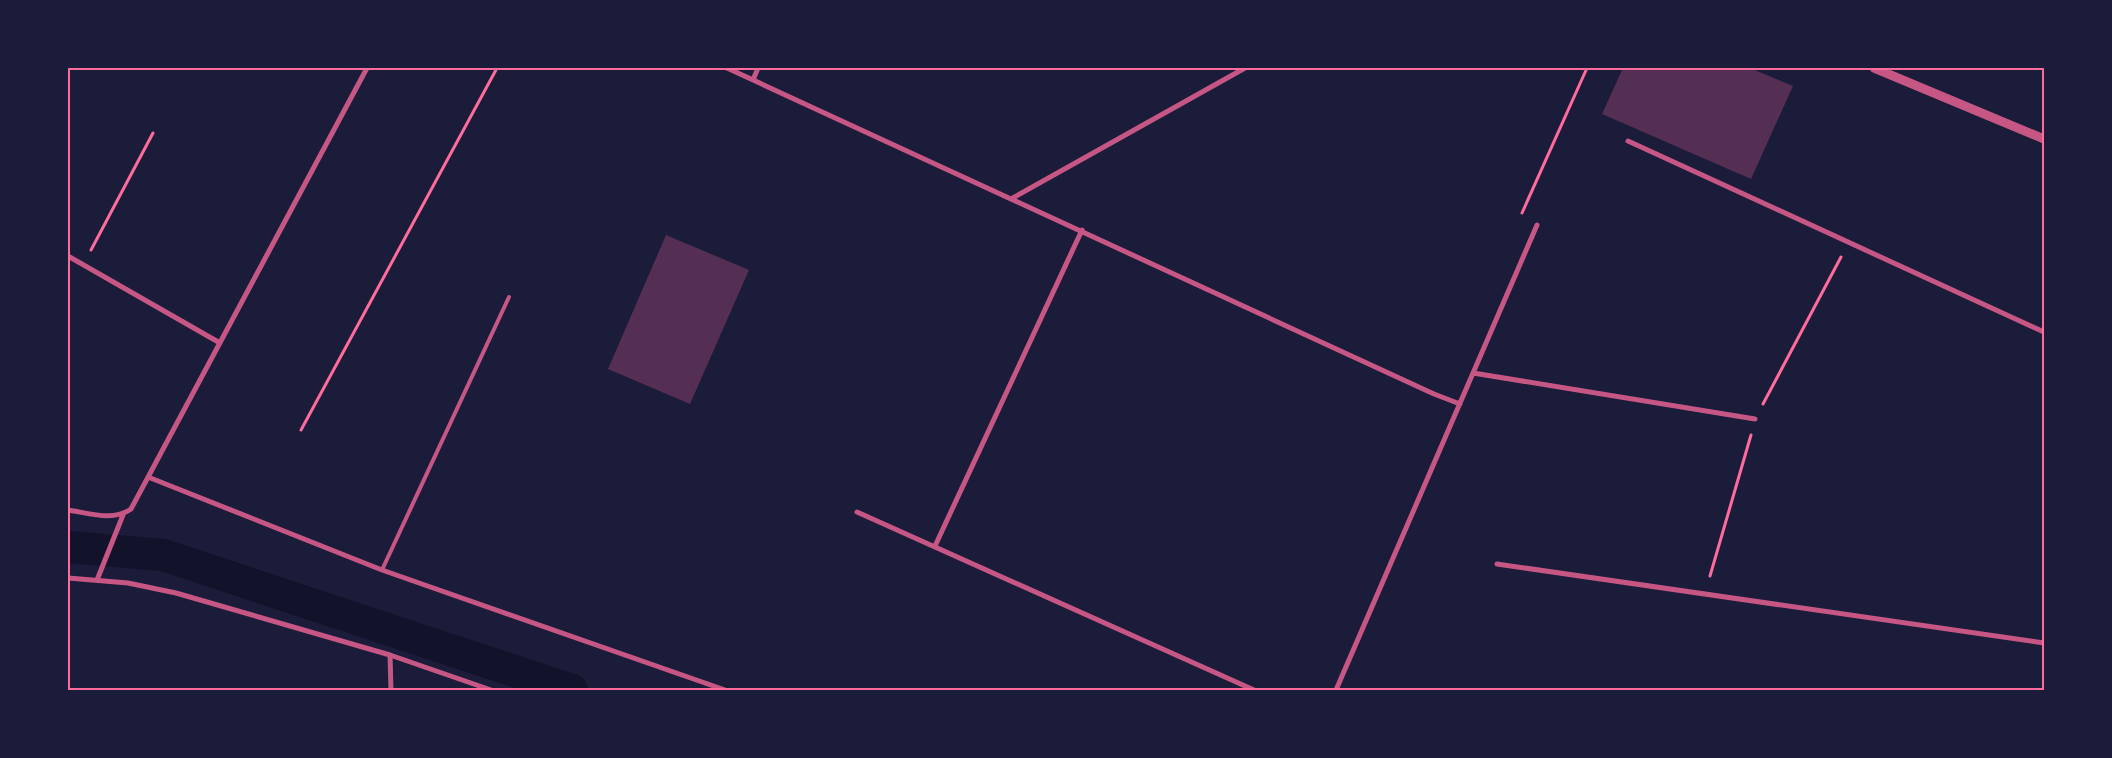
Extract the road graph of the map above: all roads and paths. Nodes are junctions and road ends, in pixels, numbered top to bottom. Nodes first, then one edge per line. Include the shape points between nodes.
1 (367, 68) edge
2 (496, 68) edge
3 (727, 68) edge
4 (758, 68) edge
5 (1245, 68) edge
6 (1587, 68) edge
7 (1874, 68) edge
8 (753, 80) junction
9 (153, 133) dead end
10 (2044, 139) edge
11 (1628, 141) dead end
12 (1011, 199) junction
13 (1538, 224) joint
14 (1082, 230) junction
15 (68, 256) edge
16 (84, 264) junction
17 (509, 297) dead end
18 (2044, 332) edge
19 (220, 343) junction
20 (1473, 372) junction
21 (1460, 404) junction
22 (1755, 419) dead end
23 (301, 430) dead end
24 (148, 477) junction
25 (68, 510) edge
26 (857, 512) dead end
27 (123, 515) junction
28 (935, 546) junction
29 (1497, 564) dead end
30 (382, 570) junction
31 (68, 578) edge
32 (97, 580) junction
33 (2044, 643) edge
34 (390, 655) junction
35 (392, 690) edge
36 (491, 690) edge
37 (725, 690) edge
38 (1254, 690) edge
39 (1336, 690) edge

1 - 19 street
2 - 23 path
3 - 8 street
4 - 8 street
5 - 12 street
6 - 13 path via 1521,216
7 - 10 street
8 - 12 street
9 - 16 path
11 - 18 street
12 - 14 street
13 - 20 street
14 - 21 street
14 - 28 street
15 - 16 street
16 - 19 street
17 - 30 lane
19 - 24 street
20 - 21 street
20 - 22 street
21 - 39 street
24 - 27 street via 131,509
24 - 30 street
25 - 27 street via 113,517
26 - 28 street
27 - 32 street
28 - 38 street
29 - 33 street
30 - 37 street
31 - 32 street
32 - 34 street via 176,593
34 - 35 street
34 - 36 street

